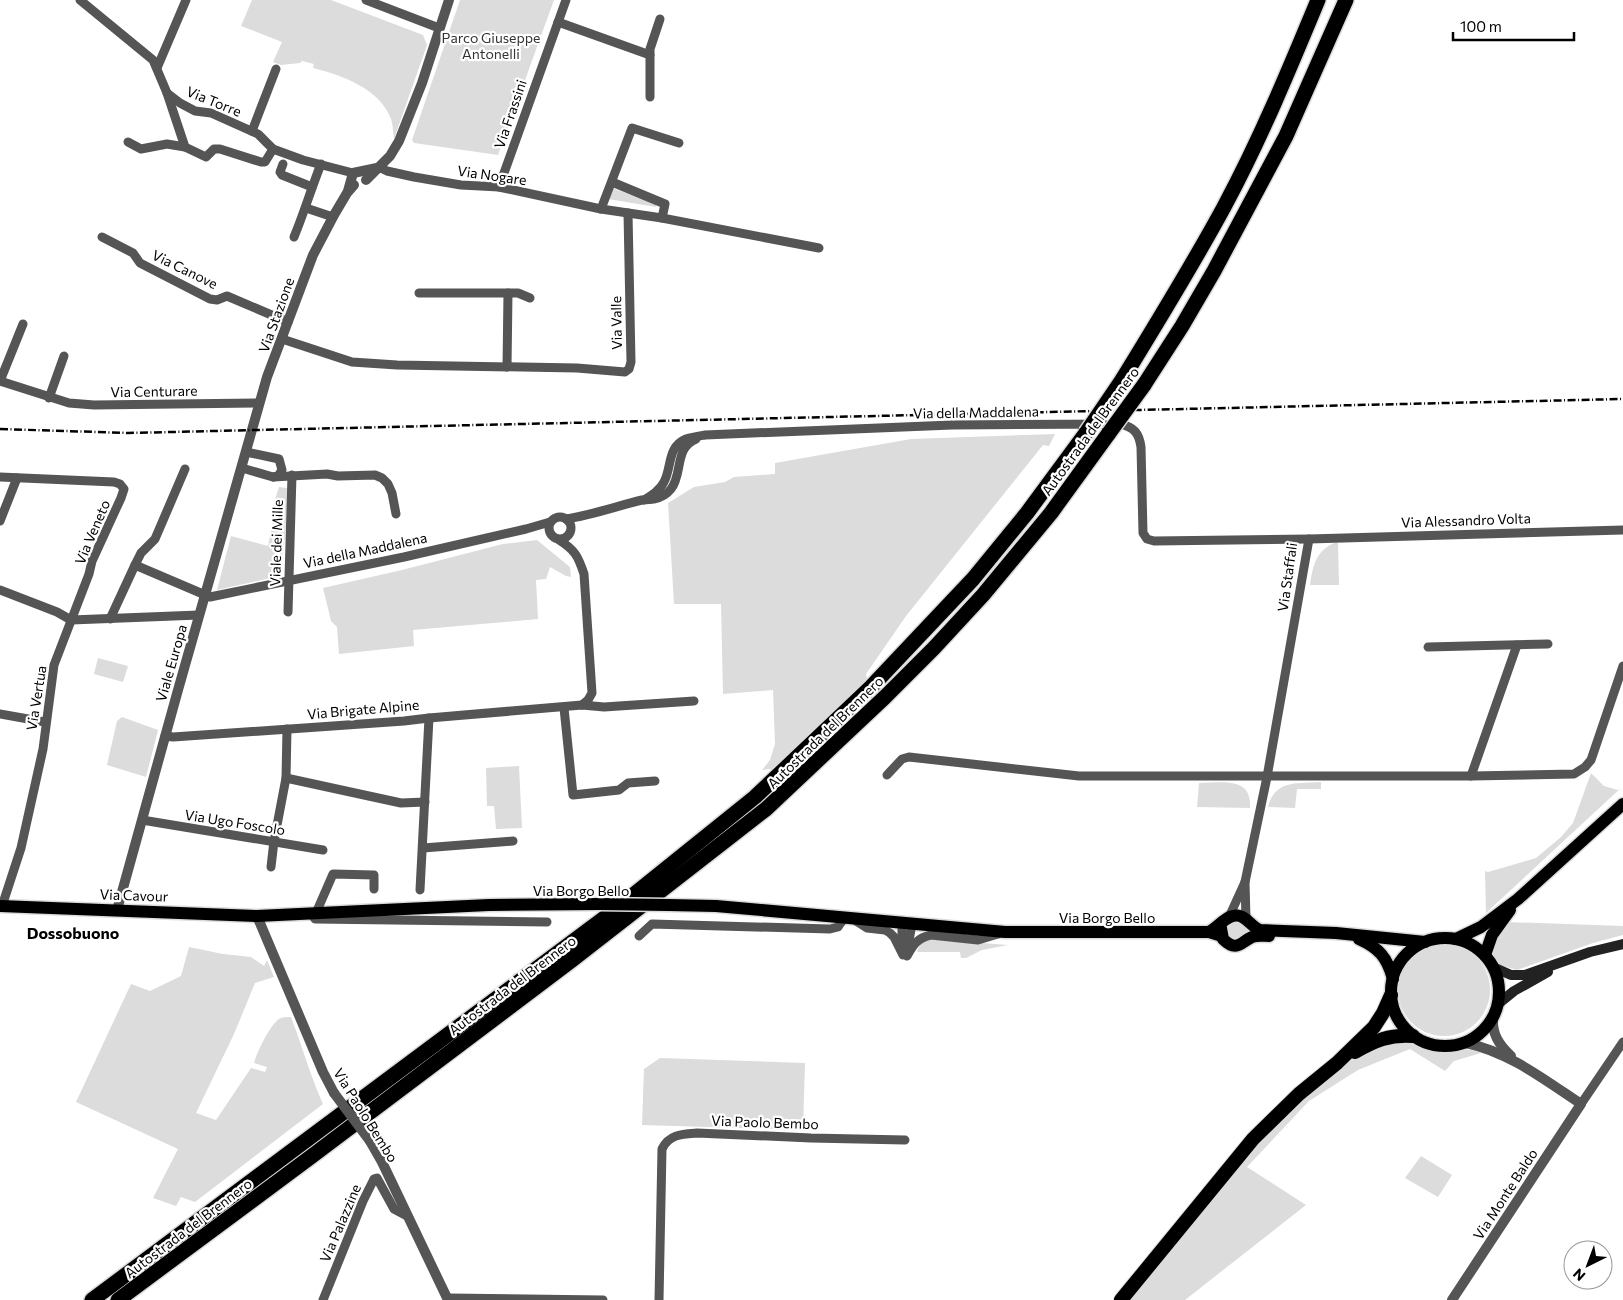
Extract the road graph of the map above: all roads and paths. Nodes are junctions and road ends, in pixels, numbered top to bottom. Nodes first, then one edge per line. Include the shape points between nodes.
1 (80, 0) edge
2 (186, 0) edge
3 (366, 0) edge
4 (449, 0) edge
5 (566, 0) edge
6 (1318, 0) edge
7 (1346, 0) edge
8 (660, 19) dead end
9 (558, 22) junction
10 (439, 28) junction
11 (650, 55) junction
12 (157, 68) junction
13 (276, 69) dead end
14 (167, 93) junction
15 (650, 97) dead end
16 (252, 131) junction
17 (128, 142) dead end
18 (679, 143) dead end
19 (185, 148) junction
20 (273, 150) junction
21 (283, 164) dead end
22 (321, 164) junction
23 (379, 167) junction
24 (355, 181) junction
25 (612, 182) junction
26 (312, 187) junction
27 (499, 188) junction
28 (306, 208) junction
29 (601, 209) junction
30 (628, 213) junction
31 (333, 217) junction
32 (662, 218) junction
33 (102, 237) dead end
34 (294, 237) dead end
35 (819, 248) dead end
36 (508, 292) junction
37 (418, 294) dead end
38 (530, 298) dead end
39 (288, 322) junction
40 (23, 324) dead end
41 (282, 339) junction
42 (64, 356) dead end
43 (507, 368) junction
44 (0, 381) edge
45 (49, 398) junction
46 (259, 403) junction
47 (254, 425) joint
48 (246, 452) junction
49 (242, 468) junction
50 (185, 469) dead end
51 (292, 475) junction
52 (0, 477) edge
53 (273, 477) junction
54 (17, 478) junction
55 (396, 514) dead end
56 (588, 515) junction
57 (566, 519) junction
58 (0, 521) edge
59 (550, 522) junction
60 (530, 528) junction
61 (1623, 530) edge
62 (570, 531) junction
63 (550, 534) junction
64 (1147, 539) joint
65 (1310, 539) junction
66 (559, 540) junction
67 (571, 547) junction
68 (136, 565) junction
69 (289, 580) junction
70 (0, 590) edge
71 (205, 594) junction
72 (288, 612) dead end
73 (199, 615) junction
74 (110, 619) junction
75 (71, 620) junction
76 (1548, 644) dead end
77 (1517, 645) junction
78 (1428, 647) dead end
79 (1623, 666) edge
80 (694, 701) dead end
81 (582, 706) junction
82 (564, 708) junction
83 (0, 714) edge
84 (429, 718) junction
85 (45, 722) junction
86 (287, 729) junction
87 (165, 736) junction
88 (887, 775) dead end
89 (1471, 776) junction
90 (1267, 777) junction
91 (286, 778) junction
92 (656, 781) dead end
93 (425, 802) junction
94 (1623, 804) edge
95 (142, 820) junction
96 (513, 841) dead end
97 (274, 842) junction
98 (423, 848) junction
99 (323, 850) dead end
100 (271, 867) dead end
101 (1245, 882) junction
102 (374, 890) dead end
103 (420, 890) dead end
104 (1518, 899) junction
105 (1, 906) edge
106 (117, 910) junction
107 (313, 913) junction
108 (262, 916) junction
109 (848, 918) junction
110 (1247, 920) junction
111 (547, 922) dead end
112 (907, 924) junction
113 (1220, 927) junction
114 (1005, 932) junction
115 (639, 936) dead end
116 (1249, 938) junction
117 (1456, 939) junction
118 (1425, 942) junction
119 (1623, 944) edge
120 (905, 955) junction
121 (1485, 955) junction
122 (1565, 962) junction
123 (1493, 967) junction
124 (1392, 979) junction
125 (1391, 995) junction
126 (1498, 1004) junction
127 (1494, 1018) junction
128 (1413, 1036) junction
129 (1623, 1042) edge
130 (1466, 1043) junction
131 (1337, 1063) junction
132 (1527, 1069) junction
133 (1581, 1104) junction
134 (905, 1140) dead end
135 (407, 1216) junction
136 (448, 1299) edge
137 (92, 1300) edge
138 (118, 1300) edge
139 (323, 1300) edge
140 (603, 1300) edge
141 (659, 1300) edge
142 (1120, 1300) edge
143 (1452, 1300) edge

1 - 12 street, Via Torre via 153,60
2 - 12 street
3 - 10 street
4 - 10 street, Via Stazione
5 - 9 street, Via Frassini
6 - 137 highway, Autostrada del Brennero, bridge via 1277,98 1224,206 1167,308 1086,433 973,579 871,687 755,797 607,916
7 - 138 highway, Autostrada del Brennero, bridge via 1286,136 1182,326 1144,385 1051,512 983,595 934,648 766,809 564,966
8 - 11 street
9 - 11 street
9 - 27 street, Via Frassini
10 - 23 street, Via Stazione via 433,53 399,141
11 - 15 street
12 - 14 street, Via Torre
13 - 16 street, Via Torre
14 - 16 street, Via Torre via 195,111 211,113
14 - 19 street, Via Torre
16 - 20 street, Via Torre
17 - 19 street via 141,149 167,144
18 - 25 street via 632,128
19 - 20 street via 206,157 220,148 261,162 265,162
20 - 22 street, Via Torre
21 - 26 street via 282,175
22 - 24 street, Via Torre
22 - 26 street
23 - 24 street, Via Stazione
23 - 27 street, Via Nogare via 414,177
24 - 31 street, Via Stazione
25 - 29 street
25 - 32 street via 665,204
26 - 28 street
27 - 29 street, Via Nogare
28 - 31 street
28 - 34 street
29 - 30 street, Via Nogare
30 - 32 street, Via Nogare
30 - 43 street, Via Valle via 631,362 628,369 622,372 595,368
31 - 39 street, Via Stazione via 313,255
32 - 35 street, Via Nogare
33 - 39 street, Via Canove via 134,253 140,263 210,300 228,296
36 - 37 street
36 - 38 street
36 - 43 street
39 - 41 street, Via Stazione
40 - 44 street, Via Centurare
41 - 43 street, Via Valle via 352,362
41 - 46 street, Via Stazione
42 - 45 street
44 - 45 street, Via Centurare
45 - 46 street, Via Centurare via 94,405
46 - 47 street, Via Stazione
47 - 48 street, Viale Europa
48 - 49 street, Viale Europa
48 - 53 street via 279,459 282,470
49 - 53 street
49 - 71 street, Viale Europa
50 - 68 street via 155,539 141,553
51 - 53 street
51 - 55 street via 375,475 388,484
51 - 69 street, Viale dei Mille
52 - 54 street, Via Veneto
54 - 58 street
54 - 75 street, Via Veneto via 114,482 124,489 92,561
56 - 57 street, Via della Maddalena
56 - 62 street, Via della Maddalena
56 - 64 street, Via della Maddalena via 664,495 677,478 685,447 705,435 952,425 1128,426 1136,431 1141,447 1143,534
57 - 59 street, Via della Maddalena via 559,516
57 - 62 street
59 - 60 street, Via della Maddalena
59 - 63 street
60 - 63 street, Via della Maddalena
60 - 69 street, Via della Maddalena
61 - 65 street, Via Alessandro Volta
62 - 66 street, Via della Maddalena via 567,537
62 - 67 street
63 - 66 street, Via della Maddalena
64 - 65 street, Via Staffali
65 - 90 street, Via Staffali
66 - 67 street
67 - 81 street via 584,574 592,684 592,693
68 - 71 street
68 - 74 street
69 - 71 street, Via della Maddalena via 210,597
69 - 72 street, Viale dei Mille
70 - 75 street
71 - 73 street, Viale Europa
73 - 74 street
73 - 87 street, Viale Europa
74 - 75 street
75 - 85 street, Via Vertua via 54,665
76 - 77 street
77 - 78 street
77 - 89 street
79 - 89 street via 1590,760 1580,771 1556,776
80 - 81 street, Via Brigate Alpine
81 - 82 street, Via Brigate Alpine
82 - 84 street, Via Brigate Alpine
82 - 92 street via 573,794 619,790 628,783
83 - 85 street
84 - 86 street, Via Brigate Alpine
84 - 93 street
85 - 105 street, Via Vertua via 21,848
86 - 87 street, Via Brigate Alpine
86 - 91 street
87 - 95 street, Viale Europa
88 - 90 street via 902,759 909,757 1079,776
89 - 90 street
90 - 101 street, Via Staffali
91 - 93 street via 401,802
91 - 97 street
93 - 98 street
94 - 104 main road
95 - 97 street, Via Ugo Foscolo
95 - 106 street, Viale Europa
96 - 98 street
97 - 99 street, Via Ugo Foscolo
97 - 100 street
98 - 103 street
101 - 110 street, Via Staffali
101 - 113 street, Via Staffali
102 - 107 street via 374,875 333,874
104 - 117 main road via 1481,927
104 - 121 main road via 1492,935
105 - 106 main road, Via Cavour
106 - 108 main road, Via Cavour
107 - 108 main road, Via Borgo Bello
107 - 109 main road, Via Borgo Bello, bridge via 599,904 716,906
107 - 111 street, Via Borgo Bello via 315,919
108 - 135 street, Via Paolo Bembo, bridge via 323,1072 334,1093 370,1141
109 - 112 main road, Via Borgo Bello
109 - 115 street via 830,929 652,924
109 - 120 street, Via Borgo Bello via 867,928 890,933
110 - 113 main road, Via Borgo Bello via 1237,915
110 - 116 main road via 1251,928
110 - 118 main road, Via Borgo Bello via 1260,930 1327,932
112 - 114 main road, Via Borgo Bello
112 - 120 street
113 - 114 main road, Via Borgo Bello
113 - 116 main road, Via Borgo Bello via 1225,942 1235,946
114 - 120 street, Via Borgo Bello via 978,940 931,935 915,943
116 - 124 main road, Via Borgo Bello via 1359,939 1374,946 1383,956 1390,967
117 - 118 main road, Via Borgo Bello via 1440,938
117 - 121 main road, Via Borgo Bello
118 - 124 main road, Via Borgo Bello via 1404,956
119 - 122 main road
121 - 123 main road, Via Borgo Bello
122 - 123 main road via 1525,975 1511,975
122 - 126 main road via 1514,991
123 - 126 main road, Via Borgo Bello via 1500,991
124 - 125 main road, Via Borgo Bello
125 - 128 main road, Via Borgo Bello via 1397,1018
125 - 131 highway via 1374,1027
126 - 127 main road, Via Borgo Bello
127 - 130 main road, Via Borgo Bello
127 - 132 street via 1492,1026 1502,1047
128 - 130 main road, Via Borgo Bello via 1438,1046
128 - 131 highway via 1382,1038
129 - 133 street, Via Monte Baldo
130 - 132 street via 1497,1052
131 - 142 highway via 1299,1094 1253,1139
132 - 133 street
133 - 143 street, Via Monte Baldo
134 - 141 street, Via Paolo Bembo via 697,1133 673,1136 662,1149
135 - 136 street, Via Paolo Bembo
135 - 139 street, Via Palazzine via 394,1209 377,1178 374,1179
136 - 140 street, Via Paolo Bembo

